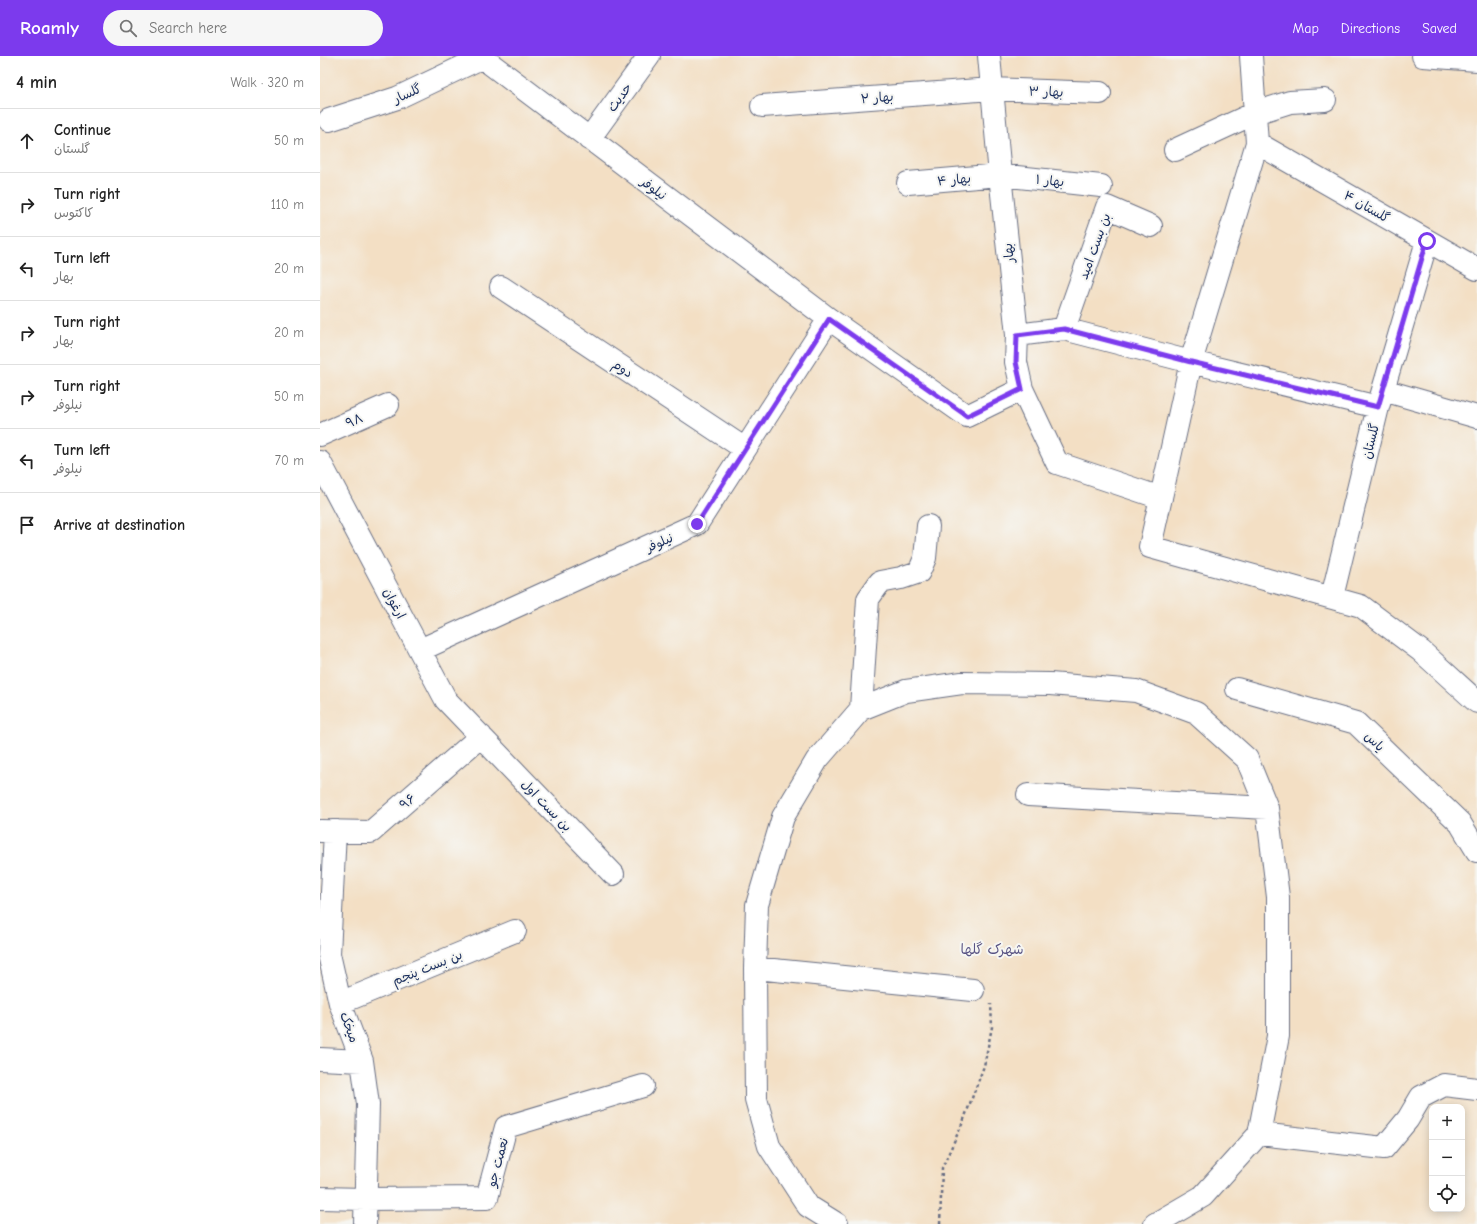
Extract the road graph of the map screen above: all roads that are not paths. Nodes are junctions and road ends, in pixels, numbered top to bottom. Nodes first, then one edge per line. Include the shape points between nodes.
1 (649, 56) edge
2 (989, 56) edge
3 (1251, 56) edge
4 (1423, 56) edge
5 (481, 57) edge
6 (1477, 60) edge
7 (992, 89) junction
8 (1100, 93) dead end
9 (1324, 100) dead end
10 (762, 106) dead end
11 (1255, 113) junction
12 (329, 120) dead end
13 (589, 139) junction
14 (1257, 143) junction
15 (1175, 150) dead end
16 (1000, 175) junction
17 (908, 183) dead end
18 (1101, 186) dead end
19 (1151, 226) dead end
20 (1427, 241) junction
21 (1477, 269) edge
22 (501, 287) dead end
23 (829, 319) junction
24 (1064, 329) junction
25 (1017, 335) junction
26 (1191, 362) junction
27 (1022, 389) junction
28 (1380, 398) junction
29 (388, 405) dead end
30 (1477, 417) edge
31 (320, 434) edge
32 (745, 449) junction
33 (320, 462) edge
34 (1161, 498) junction
35 (928, 526) dead end
36 (1332, 597) junction
37 (420, 650) junction
38 (1237, 689) dead end
39 (1477, 702) edge
40 (861, 709) junction
41 (481, 736) junction
42 (1028, 795) dead end
43 (1267, 808) junction
44 (327, 831) edge
45 (1477, 851) edge
46 (613, 874) dead end
47 (515, 932) dead end
48 (755, 968) junction
49 (973, 990) road end
50 (340, 1003) junction
51 (320, 1059) edge
52 (362, 1061) junction
53 (643, 1086) dead end
54 (1477, 1089) edge
55 (1259, 1134) junction
56 (320, 1198) edge
57 (366, 1199) junction
58 (806, 1215) edge
59 (365, 1224) edge
60 (837, 1224) edge
61 (1156, 1224) edge

1 - 13 street, حدیث
2 - 7 street, بهار
3 - 11 street
4 - 6 street
5 - 12 street, گلسار via 397,98
5 - 13 street, نیلوفر
7 - 8 street, بهار ۳
7 - 10 street, بهار ۲
7 - 16 street, بهار
9 - 11 street via 1290,102
11 - 14 street
11 - 15 street
13 - 23 street, نیلوفر
14 - 20 street, گلستان ۴
14 - 26 street
16 - 17 street, بهار ۴
16 - 18 street, بهار ۱
16 - 25 street, بهار
19 - 24 street, بن بست امید via 1107,207
20 - 21 street, گلستان ۴
20 - 28 street, گلستان
22 - 32 street, دوم
23 - 27 street, نیلوفر via 967,416
23 - 32 street, نیلوفر
24 - 25 street
24 - 26 street
25 - 27 street, بهار via 1016,362
26 - 28 street
26 - 34 street
27 - 34 street, بهار via 1057,463
28 - 30 street
28 - 36 street, گلستان
29 - 31 street, ۹۸
32 - 37 street, نیلوفر via 697,524
33 - 37 street, ارغوان
34 - 36 street via 1150,547
35 - 40 street via 925,558 919,572 880,582 868,599
36 - 39 street via 1361,606 1421,651
37 - 41 street, ارغوان via 446,700
38 - 45 street, یاس via 1356,723 1460,823
40 - 43 street via 906,691 962,683 1050,684 1136,691 1196,712 1247,759
40 - 48 street via 817,760 783,817 757,905
41 - 44 street, ۹۶ via 371,832
41 - 46 street, بن بست اول
42 - 43 street
43 - 55 street via 1278,897 1278,1036
44 - 50 street, میخک via 330,954
47 - 50 street, بن بست پنجم
48 - 49 street
48 - 58 street via 756,1099 769,1146
50 - 52 street, میخک
51 - 52 street
52 - 57 street, میخک via 368,1104
53 - 57 street, نعمت جو via 506,1127 487,1198
54 - 55 street via 1444,1085 1421,1097 1408,1119 1384,1148
55 - 61 street via 1203,1196
56 - 57 street, نعمت جو
57 - 59 street, میخک
58 - 60 street

